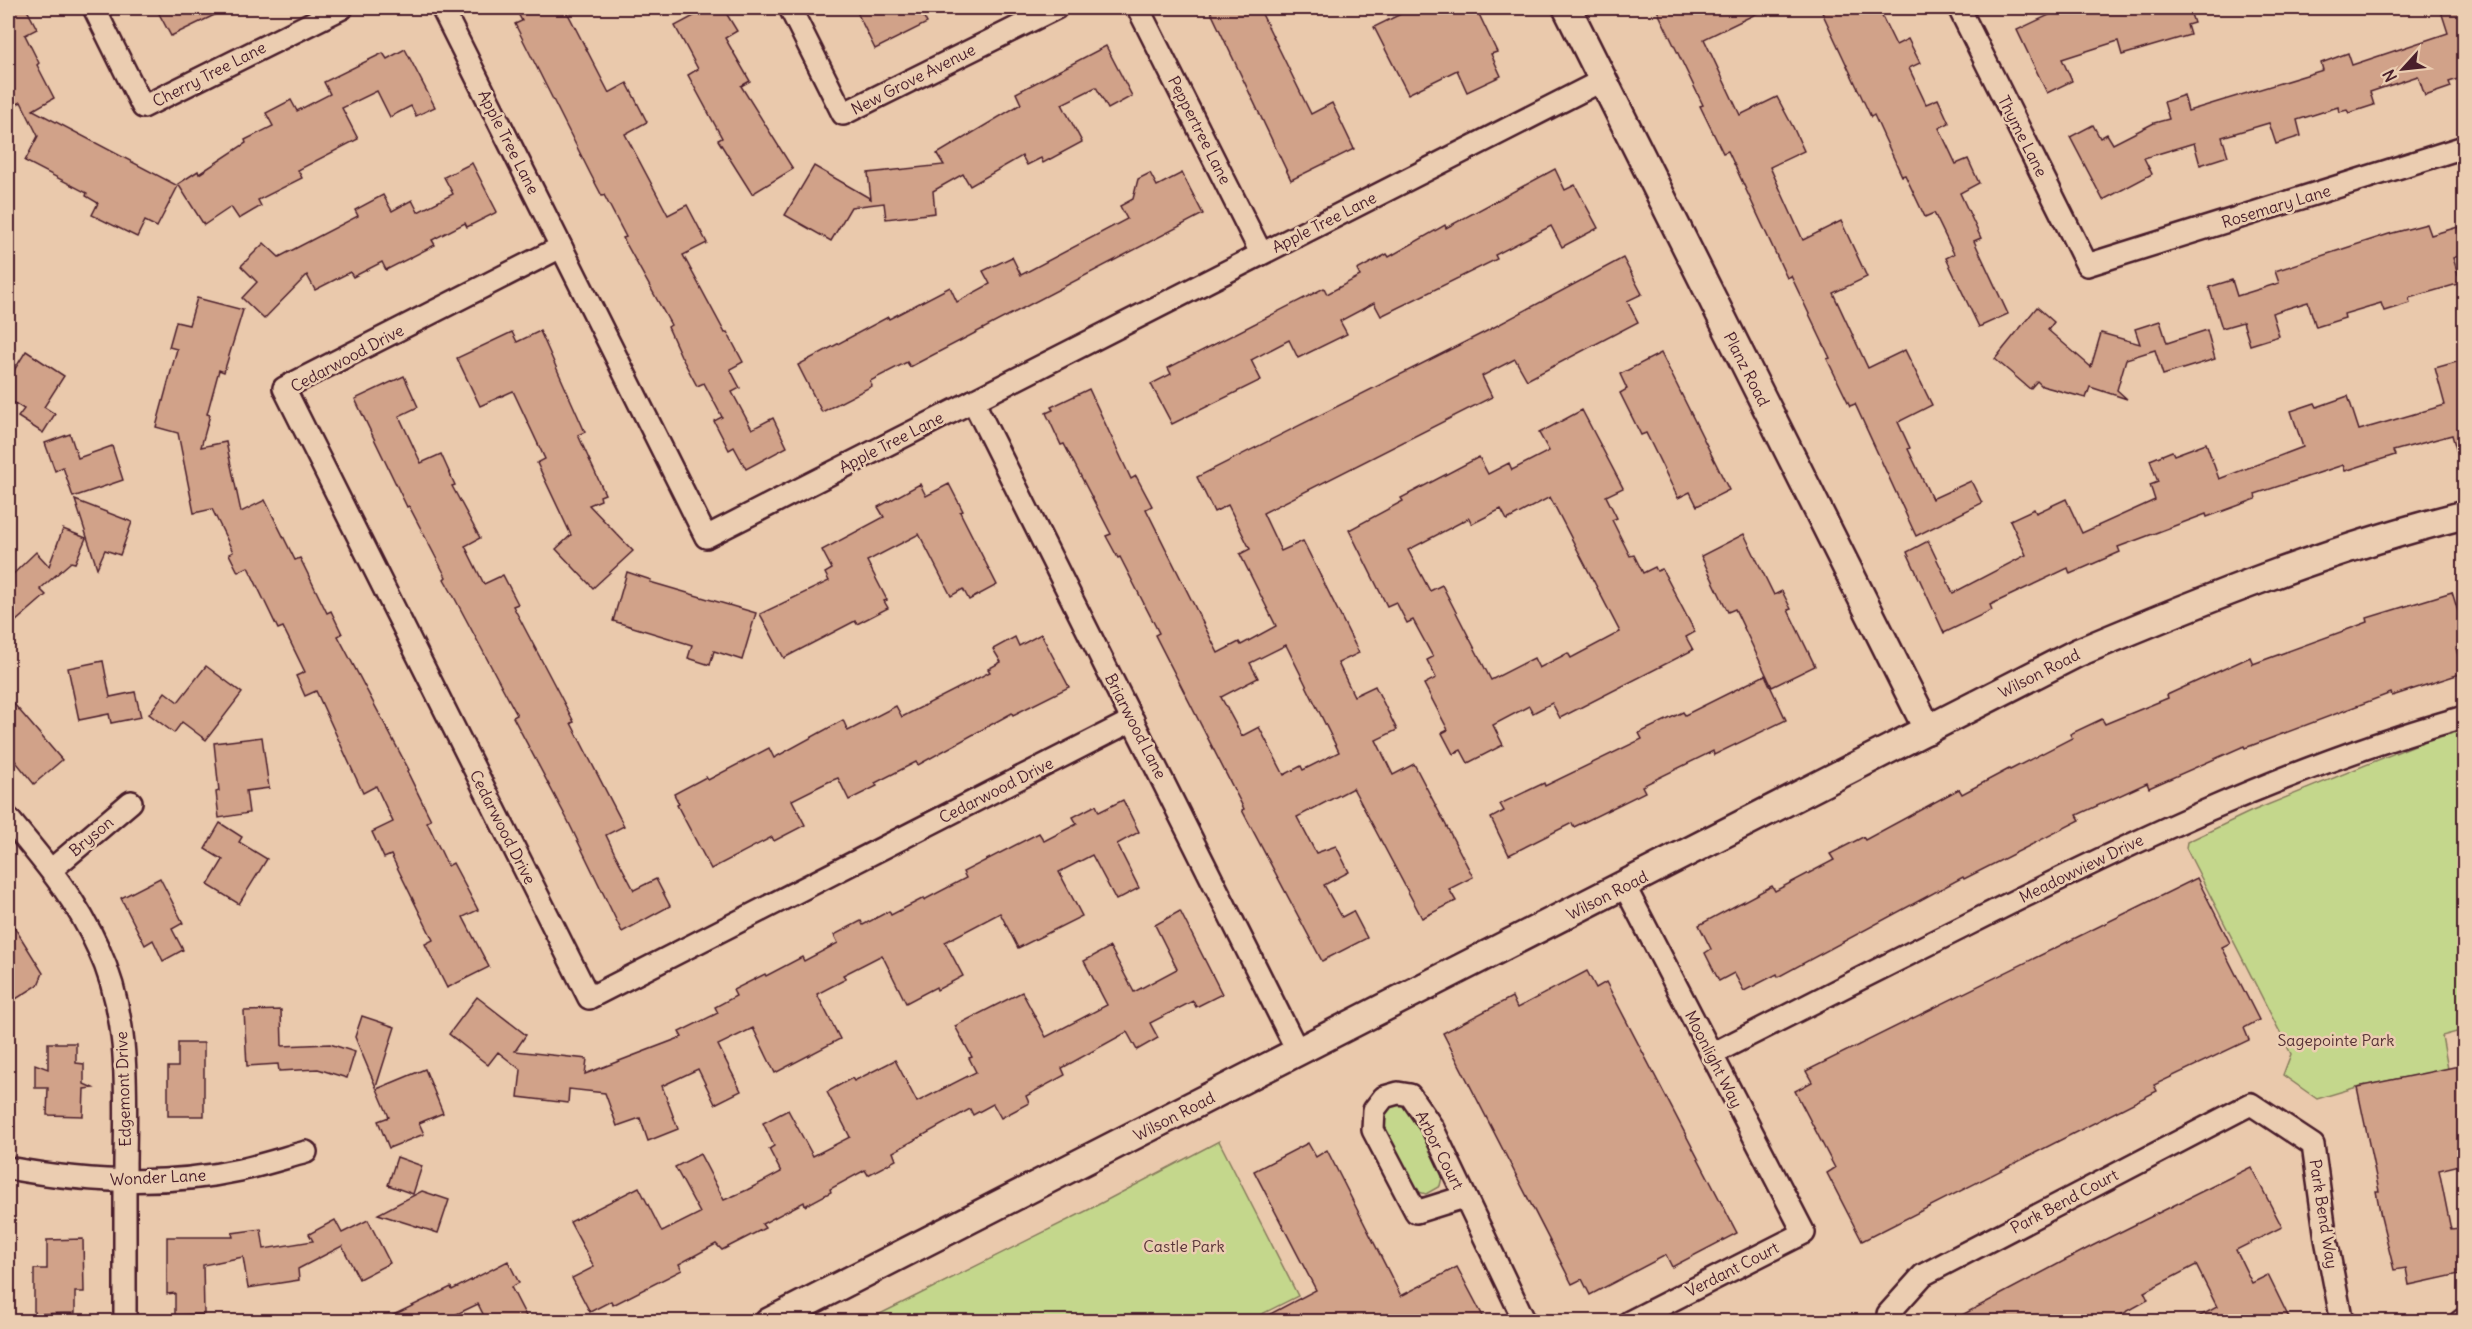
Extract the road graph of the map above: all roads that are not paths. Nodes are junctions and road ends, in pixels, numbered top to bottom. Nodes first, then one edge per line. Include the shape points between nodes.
1 (94, 8) edge
2 (342, 8) edge
3 (442, 8) edge
4 (790, 8) edge
5 (1056, 8) edge
6 (1138, 8) edge
7 (1567, 8) edge
8 (1959, 8) edge
9 (1603, 80) junction
10 (2464, 147) edge
11 (561, 246) junction
12 (1261, 254) junction
13 (2087, 265) joint
14 (973, 401) junction
15 (2464, 515) edge
16 (2464, 717) edge
17 (1133, 720) junction
18 (1928, 730) junction
19 (131, 802) dead end
20 (8, 818) edge
21 (51, 870) junction
22 (1624, 885) junction
23 (1298, 1052) junction
24 (1712, 1054) junction
25 (2251, 1104) joint
26 (306, 1152) dead end
27 (8, 1168) edge
28 (125, 1181) junction
29 (1464, 1197) junction
30 (1804, 1233) joint
31 (1888, 1314) dead end
32 (2464, 1319) edge
33 (125, 1322) edge
34 (769, 1322) edge
35 (1525, 1322) edge
36 (1629, 1322) edge
37 (2342, 1322) edge
38 (2460, 1322) edge

1 - 2 street, Cherry Tree Lane via 143,107
3 - 11 street, Apple Tree Lane
4 - 5 street, New Grove Avenue via 843,114
6 - 12 street, Peppertree Lane
7 - 9 street, Planz Road
8 - 13 street, Thyme Lane
9 - 12 street, Apple Tree Lane
9 - 18 street, Planz Road
10 - 13 street, Rosemary Lane
11 - 14 street, Apple Tree Lane via 706,537
11 - 17 street, Cedarwood Drive via 284,388 589,998
12 - 14 street, Apple Tree Lane
14 - 17 street, Briarwood Lane
15 - 18 street, Wilson Road via 2322,557 2198,602 2077,653
16 - 24 street, Meadowview Drive via 2216,804 2106,854
17 - 23 street, Briarwood Lane
18 - 22 street, Wilson Road
19 - 21 street, Bryson
20 - 21 street, Edgemont Drive
21 - 28 street, Edgemont Drive via 89,929 115,993 126,1080
22 - 23 street, Wilson Road
22 - 24 street, Moonlight Way
23 - 34 street, Wilson Road
24 - 30 street, Moonlight Way
25 - 31 street, Park Bend Court via 1923,1275
25 - 37 street, Park Bend Way via 2313,1145
26 - 28 street, Wonder Lane via 239,1170 180,1179
27 - 28 street, Wonder Lane via 56,1177
28 - 33 street, Edgemont Drive
29 - 29 street, Arbor Court via 1416,1212 1372,1130 1374,1110 1384,1097 1410,1095 1432,1127
29 - 35 street, Arbor Court
30 - 36 street, Verdant Court
32 - 38 street

